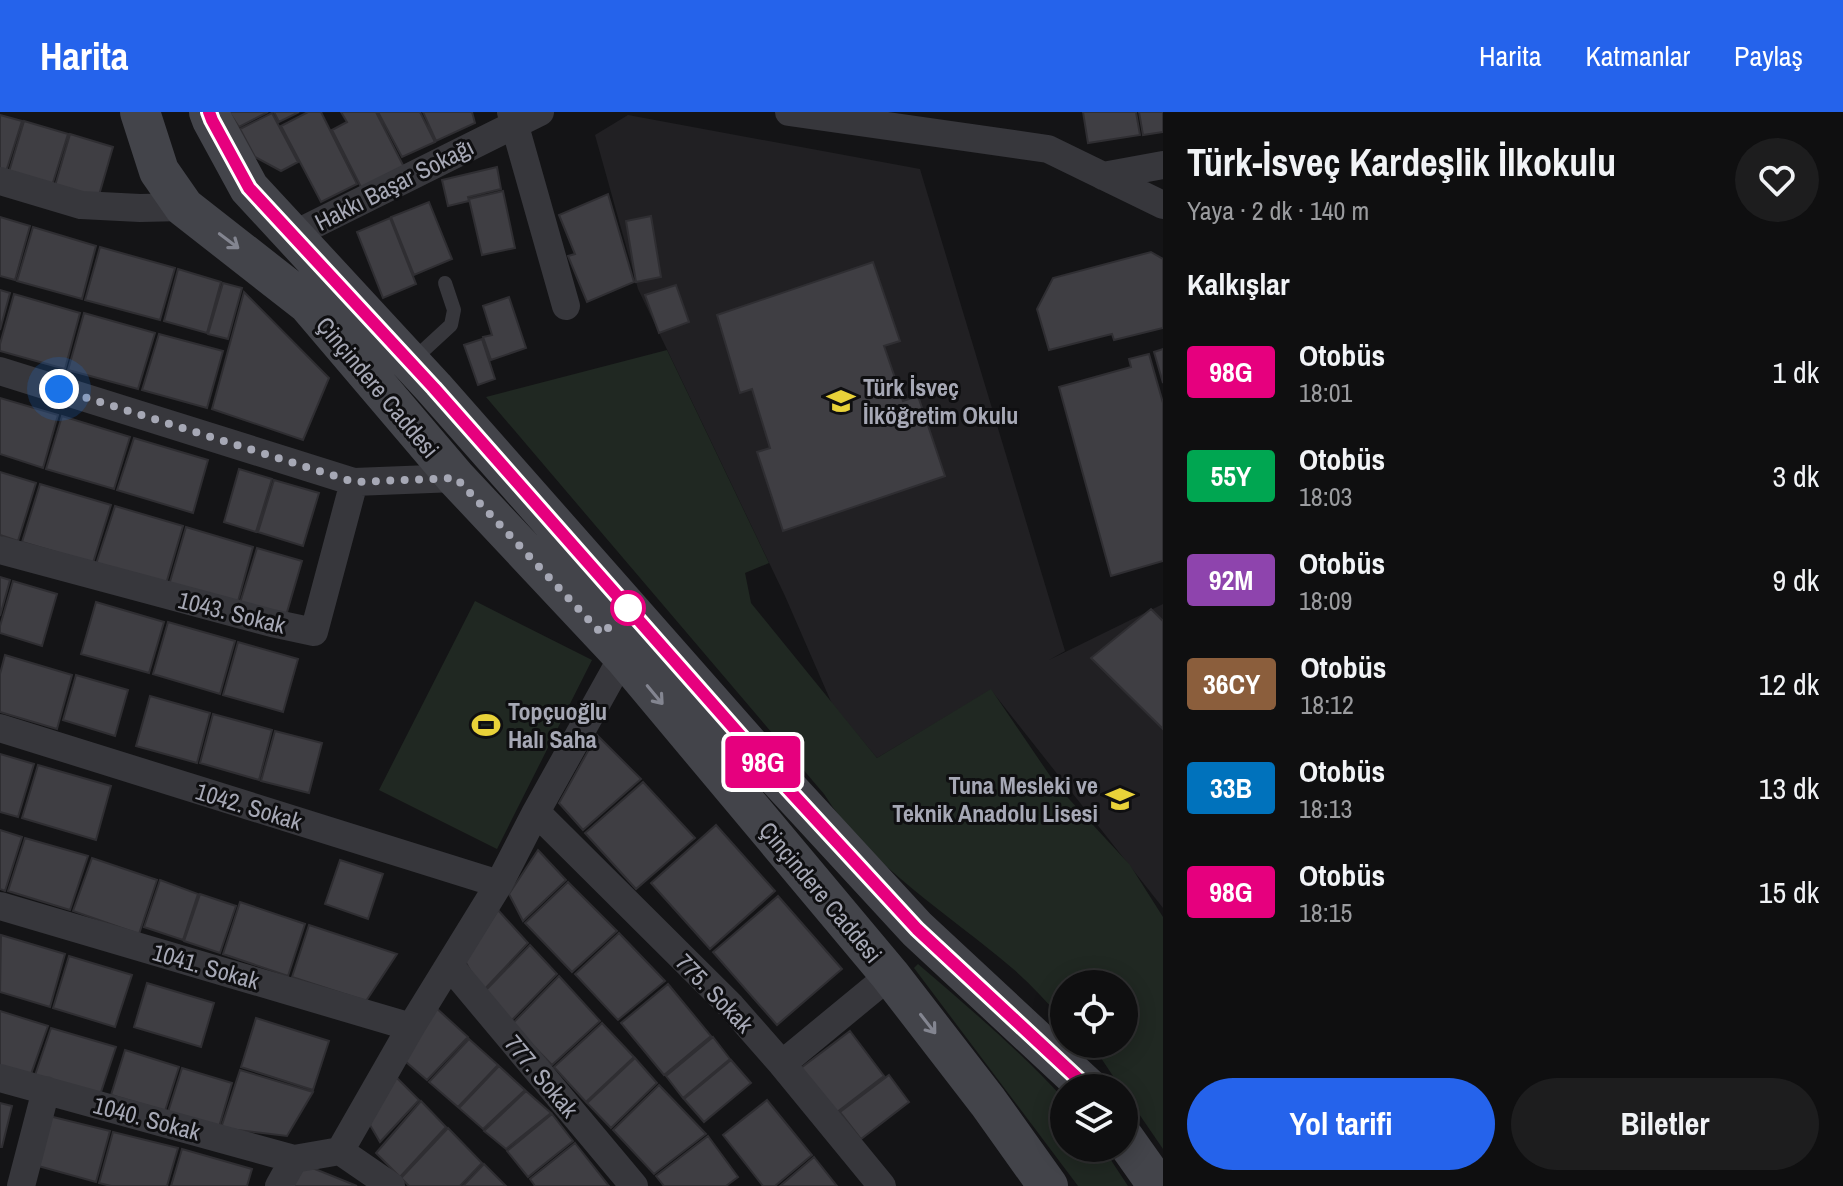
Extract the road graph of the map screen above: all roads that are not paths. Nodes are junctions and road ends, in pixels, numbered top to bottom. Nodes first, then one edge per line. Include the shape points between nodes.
1 (140, 112) edge
2 (209, 112) edge
3 (540, 112) edge
4 (789, 112) edge
5 (512, 118) edge
6 (954, 124) edge
7 (1163, 165) edge
8 (1103, 176) junction
9 (0, 181) edge
10 (1163, 205) edge
11 (184, 207) junction
12 (291, 236) junction
13 (445, 283) dead end
14 (566, 306) dead end
15 (410, 362) junction
16 (0, 371) edge
17 (456, 478) junction
18 (354, 482) junction
19 (0, 550) edge
20 (623, 656) junction
21 (0, 728) edge
22 (536, 812) junction
23 (499, 884) junction
24 (0, 906) edge
25 (450, 966) junction
26 (890, 975) junction
27 (411, 1027) junction
28 (782, 1064) junction
29 (1073, 1074) edge
30 (0, 1078) edge
31 (46, 1090) junction
32 (340, 1151) junction
33 (1138, 1158) edge
34 (294, 1159) junction
35 (21, 1186) edge
36 (279, 1186) edge
37 (391, 1186) edge
38 (634, 1186) edge
39 (882, 1186) edge
40 (1048, 1186) edge
41 (1158, 1186) edge

1 - 11 main road, Çinçindere Caddesi via 159,171
2 - 12 main road, Çinçindere Caddesi via 249,188
3 - 5 street, Hakkı Başar Sokağı
4 - 6 street
5 - 12 street, Hakkı Başar Sokağı
5 - 14 street
6 - 8 street via 1048,149
7 - 8 street
8 - 10 street
9 - 11 street via 81,205
11 -> 17 main road, Çinçindere Caddesi via 308,304
12 - 15 main road, Çinçindere Caddesi
13 - 15 lane via 454,310 451,325
15 - 29 main road, Çinçindere Caddesi via 917,929
16 - 18 street
17 - 18 street
17 - 20 main road, Çinçindere Caddesi
18 - 19 street, 1043. Sokak via 314,632
20 - 22 street
20 -> 26 main road, Çinçindere Caddesi
21 - 23 street, 1042. Sokak
22 - 23 street
22 - 28 street, 775. Sokak via 731,1006
23 - 25 street
24 - 27 street, 1041. Sokak
25 - 27 street
25 - 38 street, 777. Sokak
26 - 28 street
26 -> 40 main road, Çinçindere Caddesi
27 - 32 street
28 - 39 street, 775. Sokak
30 - 31 street, 1040. Sokak
31 - 34 street, 1040. Sokak
31 - 35 street
32 - 34 street
32 - 37 street
33 - 41 main road
34 - 36 street

